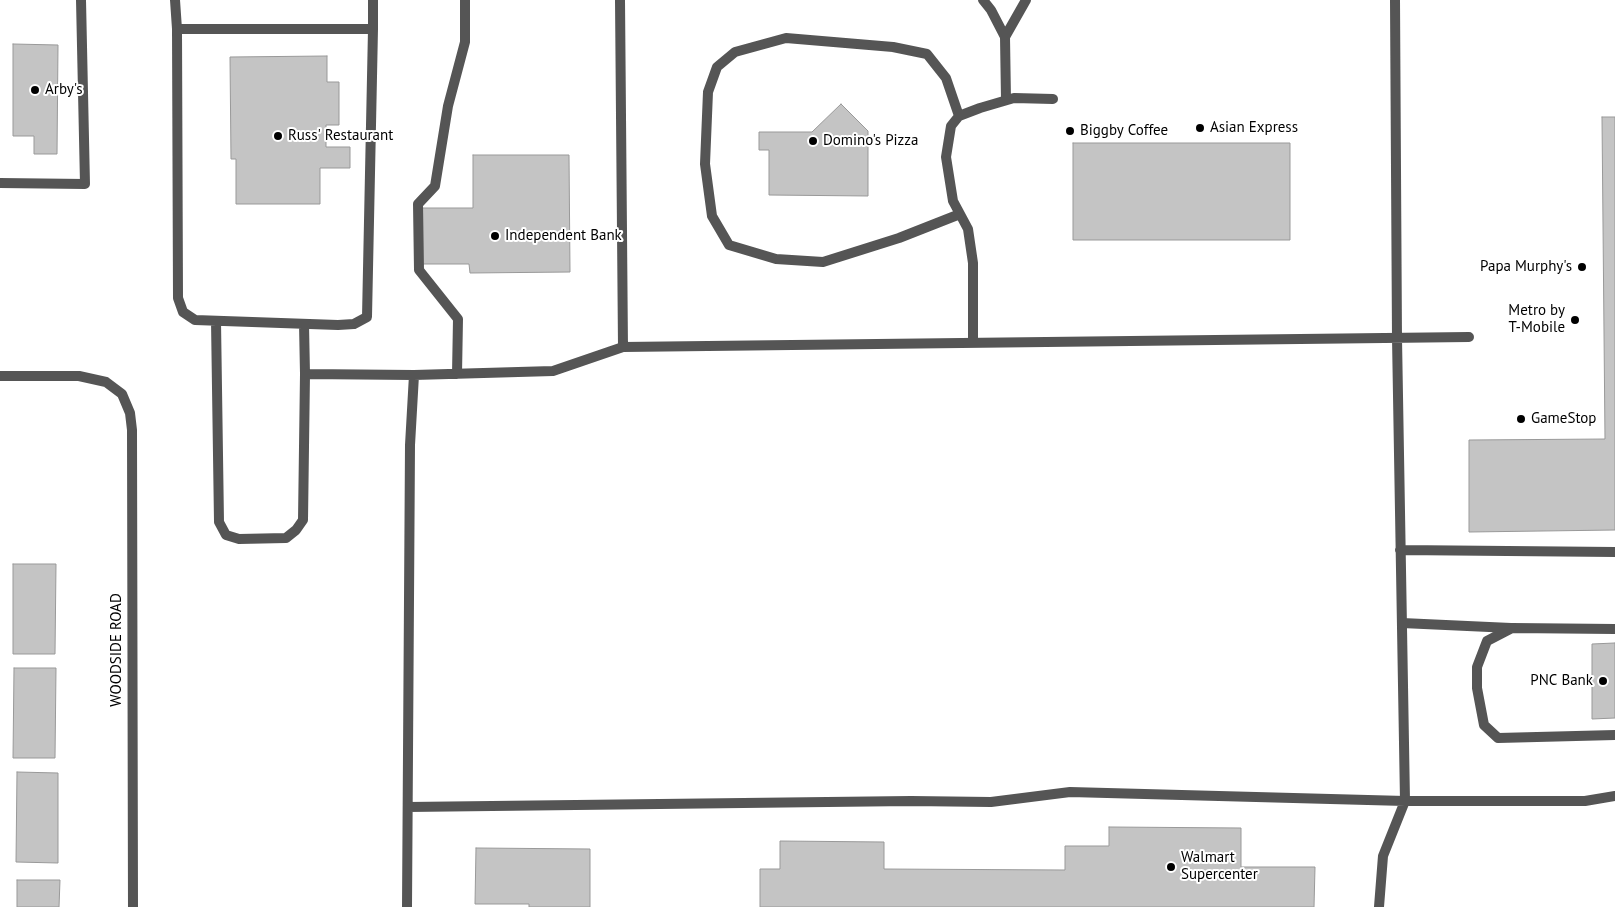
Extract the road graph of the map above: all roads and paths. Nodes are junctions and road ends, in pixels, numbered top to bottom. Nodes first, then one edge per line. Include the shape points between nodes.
1 (81, 0) edge
2 (175, 0) edge
3 (373, 0) edge
4 (465, 0) edge
5 (620, 0) edge
6 (983, 0) edge
7 (1026, 0) edge
8 (1396, 0) edge
9 (176, 29) junction
10 (373, 29) junction
11 (1005, 36) junction
12 (1053, 99) dead end
13 (1006, 100) junction
14 (959, 116) junction
15 (0, 183) edge
16 (960, 214) junction
17 (216, 321) junction
18 (304, 324) junction
19 (1469, 337) dead end
20 (1397, 338) junction
21 (973, 343) junction
22 (623, 347) junction
23 (305, 374) junction
24 (457, 374) junction
25 (414, 375) junction
26 (0, 376) edge
27 (1400, 550) junction
28 (1615, 552) edge
29 (1402, 623) junction
30 (1512, 628) junction
31 (1615, 629) edge
32 (1615, 735) edge
33 (1615, 796) edge
34 (1405, 801) junction
35 (408, 807) junction
36 (133, 907) edge
37 (407, 907) edge
38 (1380, 907) edge

1 - 15 street via 85,184
2 - 9 street
3 - 10 street
4 - 24 street via 465,42 448,106 435,186 418,204 419,270 458,319
5 - 22 street
6 - 11 street
7 - 11 street
8 - 20 street
9 - 10 street
9 - 17 street via 178,298 183,312 195,320
10 - 18 street via 367,317 354,324
11 - 13 street
12 - 13 street
13 - 14 street
14 - 16 street via 951,126 946,157 953,201
14 - 16 street via 946,78 927,54 893,47 786,38 735,52 717,67 708,92 705,164 712,216 729,245 776,259 823,262
16 - 21 street via 968,229 974,264
17 - 18 street
17 - 23 street via 219,522 226,535 239,539 286,538 303,520
18 - 23 street
19 - 20 street
20 - 21 street
20 - 27 street
21 - 22 street
22 - 24 street via 553,371
23 - 25 street
24 - 25 street
25 - 35 street via 410,445
26 - 36 street, WOODSIDE ROAD via 79,376 106,382 122,394 130,413
27 - 28 street
27 - 29 street
29 - 30 street
29 - 34 street
30 - 31 street
30 - 32 street via 1488,641 1477,667 1477,688 1484,725 1498,738
33 - 34 street via 1585,800
34 - 35 street via 1070,792 991,802
34 - 38 street via 1383,856
35 - 37 street

